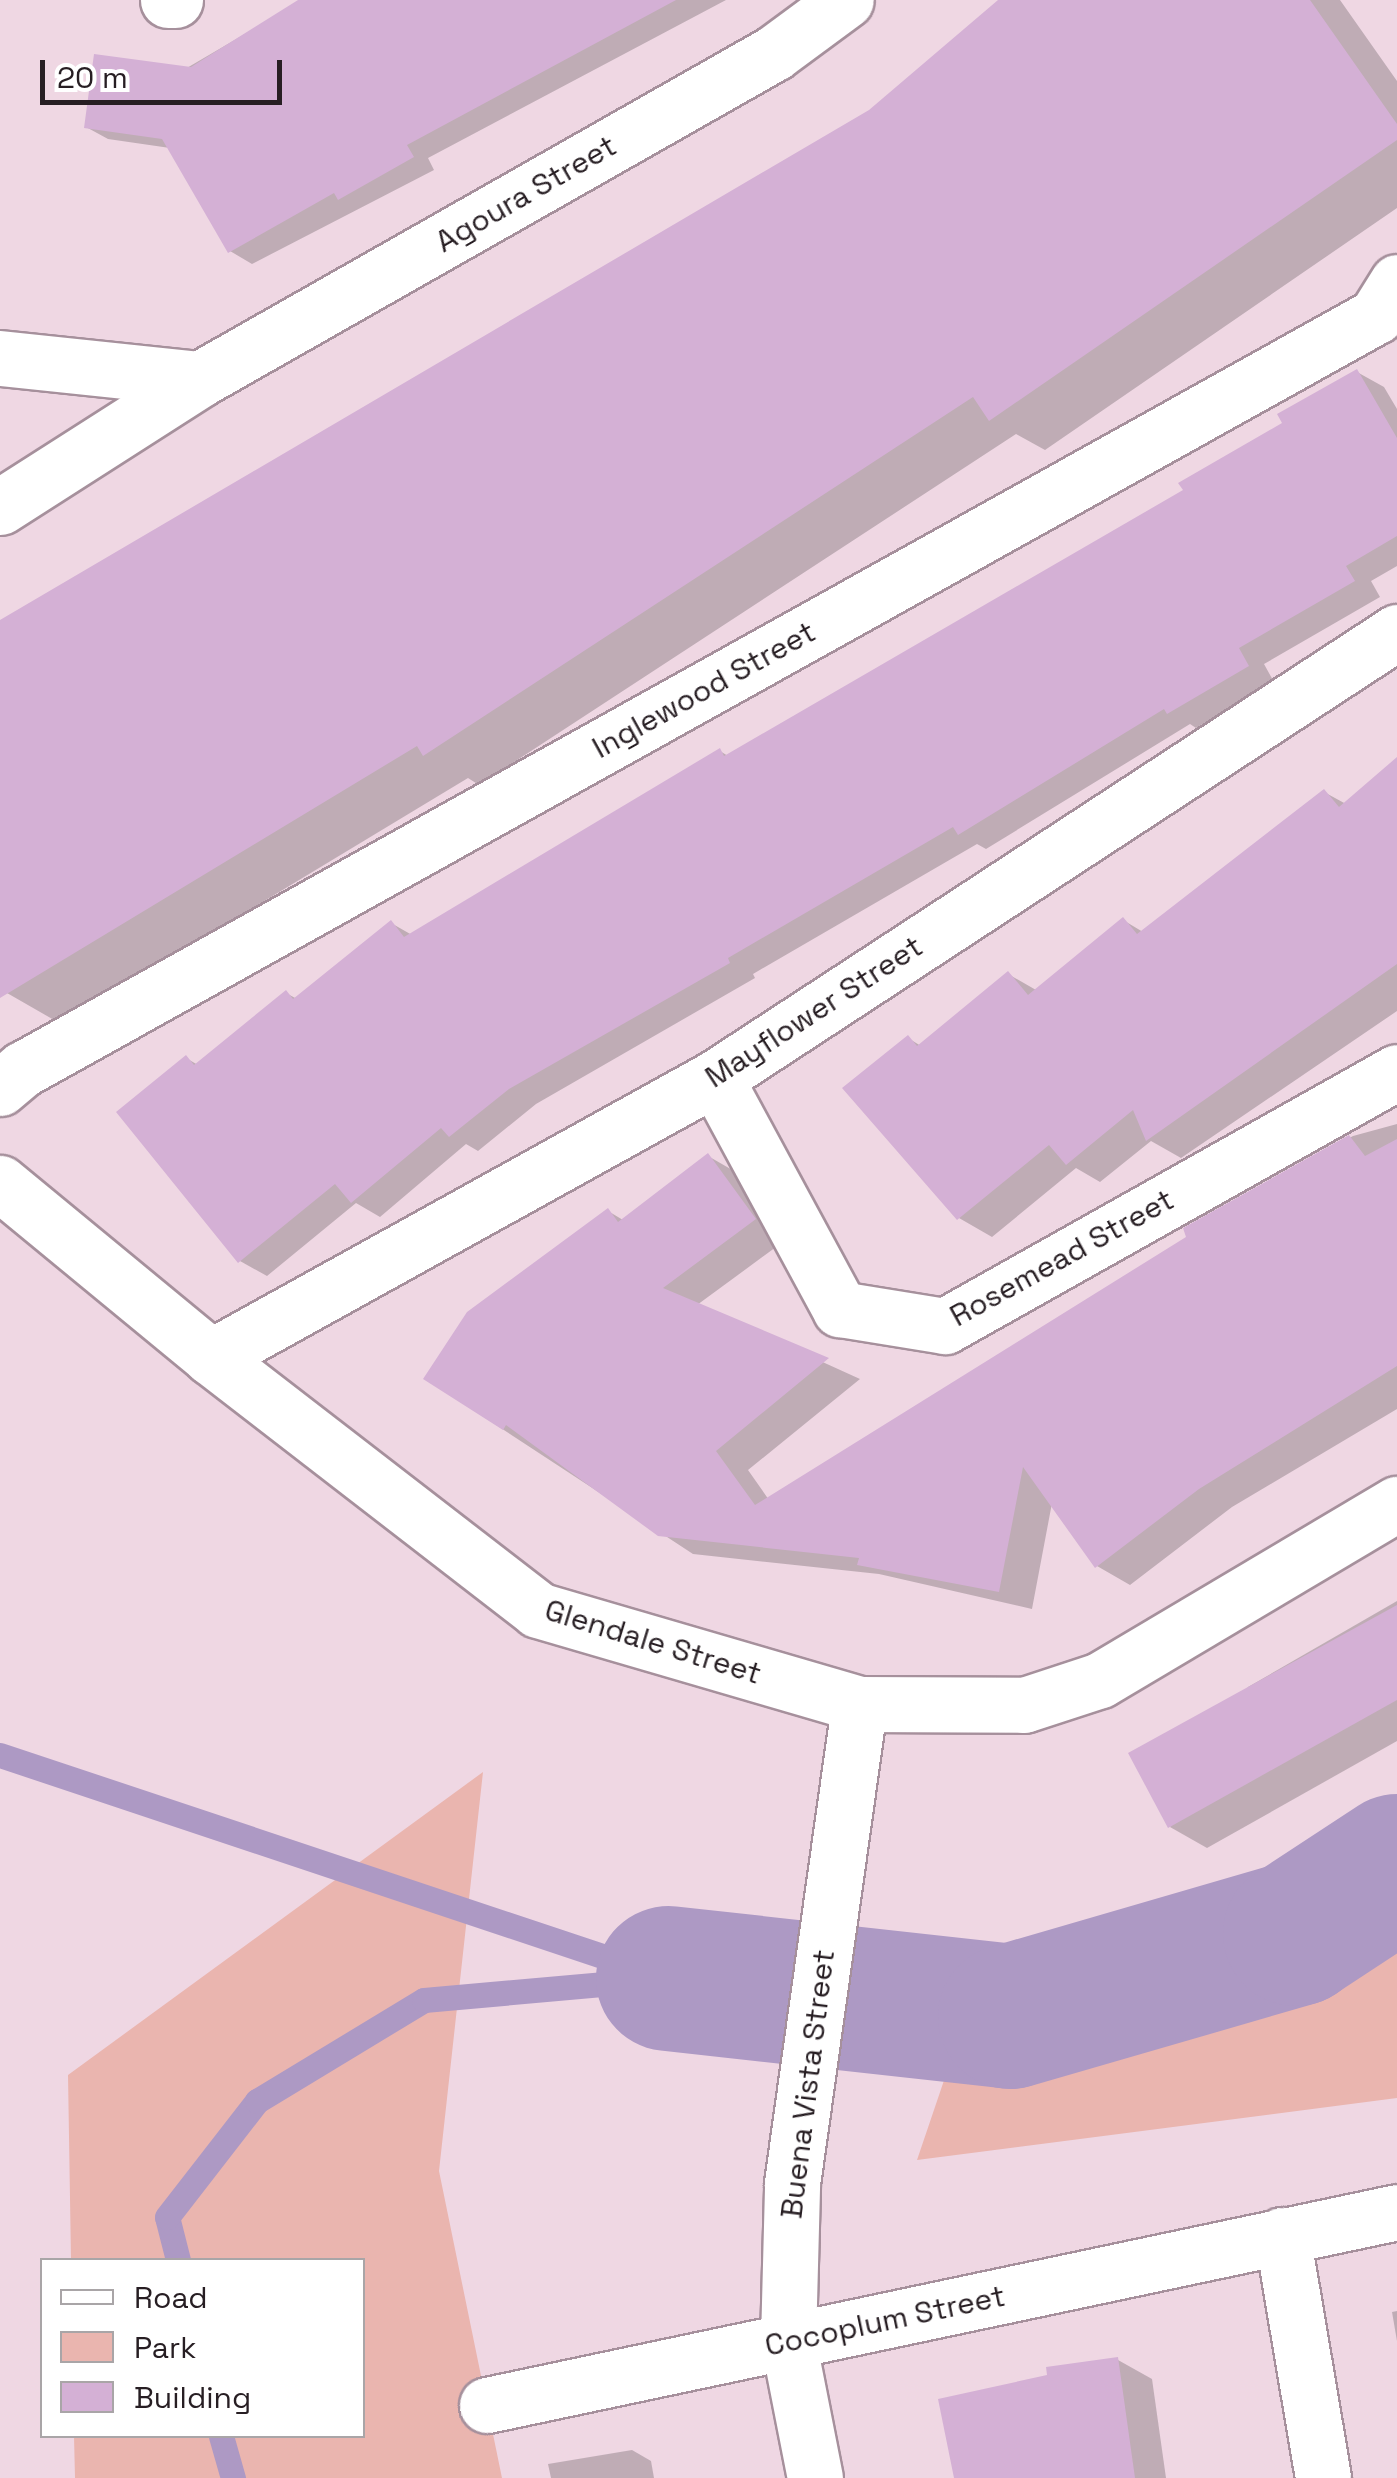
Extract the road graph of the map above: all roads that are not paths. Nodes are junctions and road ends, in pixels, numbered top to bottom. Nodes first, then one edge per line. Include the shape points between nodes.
1 (846, 0) edge
2 (1397, 282) edge
3 (0, 358) edge
4 (200, 378) junction
5 (0, 507) edge
6 (1397, 632) edge
7 (1397, 1072) edge
8 (715, 1078) junction
9 (0, 1088) edge
10 (0, 1184) edge
11 (210, 1357) junction
12 (1397, 1504) edge
13 (859, 1704) junction
14 (1397, 2212) edge
15 (1282, 2235) junction
16 (788, 2342) junction
17 (487, 2404) dead end
18 (815, 2478) edge
19 (1323, 2478) edge

1 - 4 street, Agoura Street via 774,53
2 - 9 street, Inglewood Street via 1376,316 23,1069
3 - 4 street
4 - 5 street, Agoura Street
6 - 8 street, Mayflower Street
7 - 8 street, Rosemead Street via 945,1326 840,1309
8 - 11 street, Mayflower Street
10 - 11 street, Glendale Street
11 - 13 street, Glendale Street via 538,1610
12 - 13 street, Glendale Street via 1100,1680 1024,1706
13 - 16 street, Buena Vista Street via 792,2183
14 - 15 street, Cocoplum Street
15 - 16 street, Cocoplum Street
15 - 19 street
16 - 17 street, Cocoplum Street
16 - 18 street, Buena Vista Street

